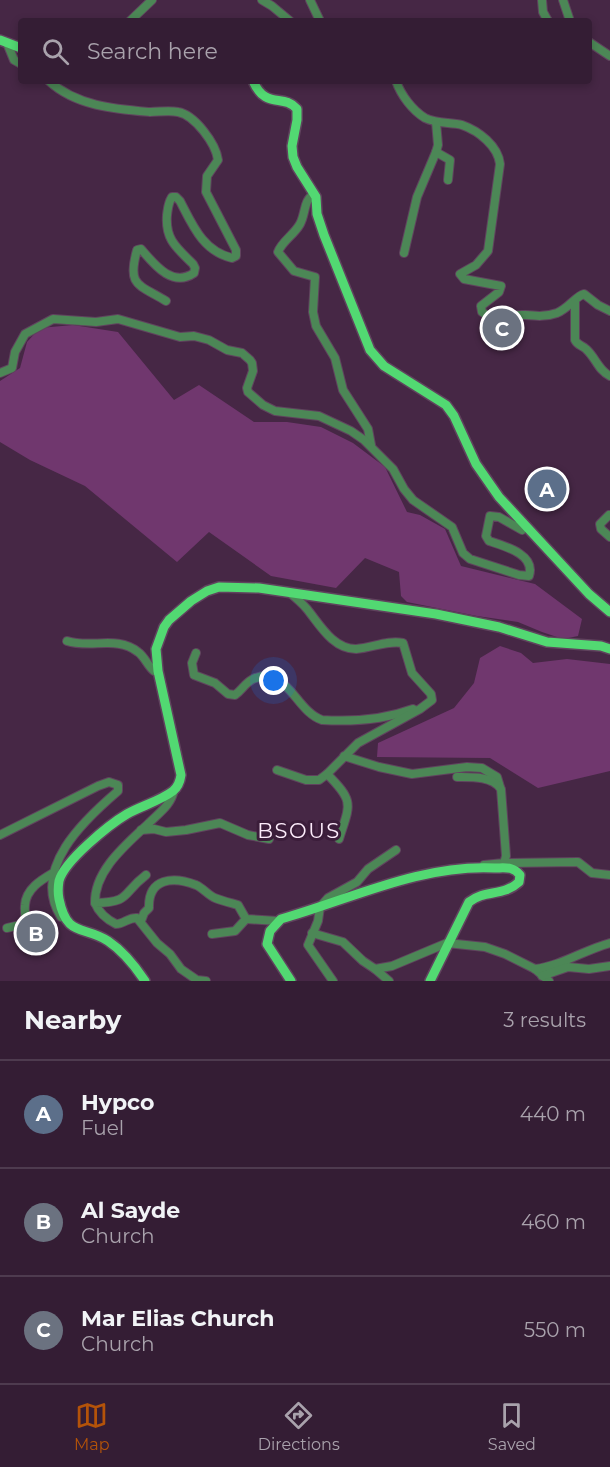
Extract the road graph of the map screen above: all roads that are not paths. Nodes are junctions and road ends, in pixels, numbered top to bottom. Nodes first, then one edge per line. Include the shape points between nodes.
1 (152, 0) edge
2 (262, 0) edge
3 (310, 0) edge
4 (542, 0) edge
5 (563, 0) edge
6 (133, 18) edge
7 (286, 18) edge
8 (319, 18) edge
9 (546, 18) edge
10 (569, 18) edge
11 (4, 42) edge
12 (592, 44) edge
13 (610, 56) edge
14 (18, 62) edge
15 (53, 84) edge
16 (255, 84) edge
17 (398, 84) edge
18 (436, 122) junction
19 (436, 152) junction
20 (448, 180) dead end
21 (314, 194) junction
22 (404, 254) dead end
23 (166, 301) dead end
24 (575, 301) junction
25 (610, 311) edge
26 (0, 373) edge
27 (610, 376) edge
28 (371, 445) junction
29 (609, 515) edge
30 (520, 520) junction
31 (610, 537) edge
32 (290, 593) junction
33 (609, 608) edge
34 (67, 641) dead end
35 (610, 649) edge
36 (196, 653) dead end
37 (158, 671) junction
38 (432, 696) junction
39 (344, 756) junction
40 (277, 770) dead end
41 (327, 774) junction
42 (457, 777) dead end
43 (500, 787) junction
44 (174, 790) junction
45 (141, 830) junction
46 (0, 835) edge
47 (339, 838) dead end
48 (269, 839) dead end
49 (396, 850) dead end
50 (504, 863) junction
51 (474, 866) junction
52 (53, 873) junction
53 (146, 875) dead end
54 (610, 875) edge
55 (95, 903) junction
56 (320, 907) junction
57 (246, 919) junction
58 (281, 919) junction
59 (67, 921) junction
60 (141, 921) junction
61 (7, 928) dead end
62 (312, 933) junction
63 (212, 934) dead end
64 (447, 943) junction
65 (610, 943) edge
66 (610, 966) edge
67 (375, 969) junction
68 (535, 969) junction
69 (542, 976) junction
70 (145, 981) edge
71 (206, 981) edge
72 (291, 981) edge
73 (333, 981) edge
74 (389, 981) edge
75 (430, 981) edge
76 (549, 981) edge

1 - 6 street
2 - 7 street
3 - 8 street
4 - 9 street
5 - 10 street
11 - 14 street
12 - 13 street
15 - 23 street via 100,106 180,112 192,117 214,147 218,160 207,176 206,192 236,256 228,257 206,245 180,201 172,197 167,231 193,264 194,273 181,278 169,275 141,249 133,271 137,284
16 - 21 main road via 264,97 290,103 297,109 293,157
17 - 18 street via 411,106
18 - 19 street
18 - 24 street via 469,128 499,155 488,251 476,265 460,274 464,279 501,286 481,306 482,312 490,316 537,317 559,312
19 - 20 street via 450,160
19 - 22 street via 417,197
21 - 28 street via 307,201 298,226 278,252 294,271 315,277 316,326 335,358 343,390 368,429
21 - 30 main road via 324,235 370,350 384,366 446,405 484,476
24 - 25 street via 584,294
24 - 27 street via 575,340
26 - 28 street via 12,368 15,352 26,334 45,322 118,319 180,337 195,336 242,353 252,363 247,388 257,401 275,411 323,417
28 - 30 street via 413,500 452,526 463,553 470,559 529,576 518,551 486,536 490,516 522,530
29 - 31 street via 600,524
30 - 33 main road via 589,594
32 - 35 main road via 436,614 547,642
32 - 37 main road via 219,587 207,591 164,627 156,649
32 - 38 street via 336,642 346,647 403,643 412,673
34 - 37 street via 89,645 120,643 140,653
36 - 38 street via 192,663 194,675 215,683 223,691 235,695 251,680 269,676 281,681 307,711 321,720 393,717 418,707
37 - 44 main road via 181,775
38 - 39 street via 420,709 361,740
39 - 41 street
39 - 43 street via 412,774 482,768 497,777
40 - 41 street via 312,781
41 - 47 street via 344,792 349,804
42 - 43 street via 482,778
43 - 50 street
44 - 45 street via 172,800
44 - 59 main road via 113,822 68,866 59,881
45 - 48 street via 186,830 220,822 248,835
45 - 55 street via 105,870
46 - 52 street via 98,786 116,783 118,791 99,806 67,844
49 - 56 street
50 - 51 street
50 - 54 street via 578,862 592,873
51 - 56 main road via 375,888
51 - 64 main road via 514,869 520,875 519,882 509,890 471,899
52 - 59 street via 55,904
52 - 61 street via 37,883 27,897 24,924
53 - 55 street via 124,898
55 - 60 street via 100,913 114,923 134,918
56 - 58 main road
56 - 62 street
57 - 58 street
57 - 60 street via 238,905 215,898 198,886 170,880 152,891 149,908
57 - 63 street via 235,931
58 - 72 main road via 270,931 267,944
59 - 70 main road via 80,931 108,941
60 - 71 street via 181,969
62 - 67 street via 343,942
62 - 73 street via 308,945
64 - 67 street
64 - 68 street via 485,947
64 - 75 main road
65 - 68 street
66 - 69 street via 568,967
67 - 74 street
68 - 69 street
69 - 76 street

